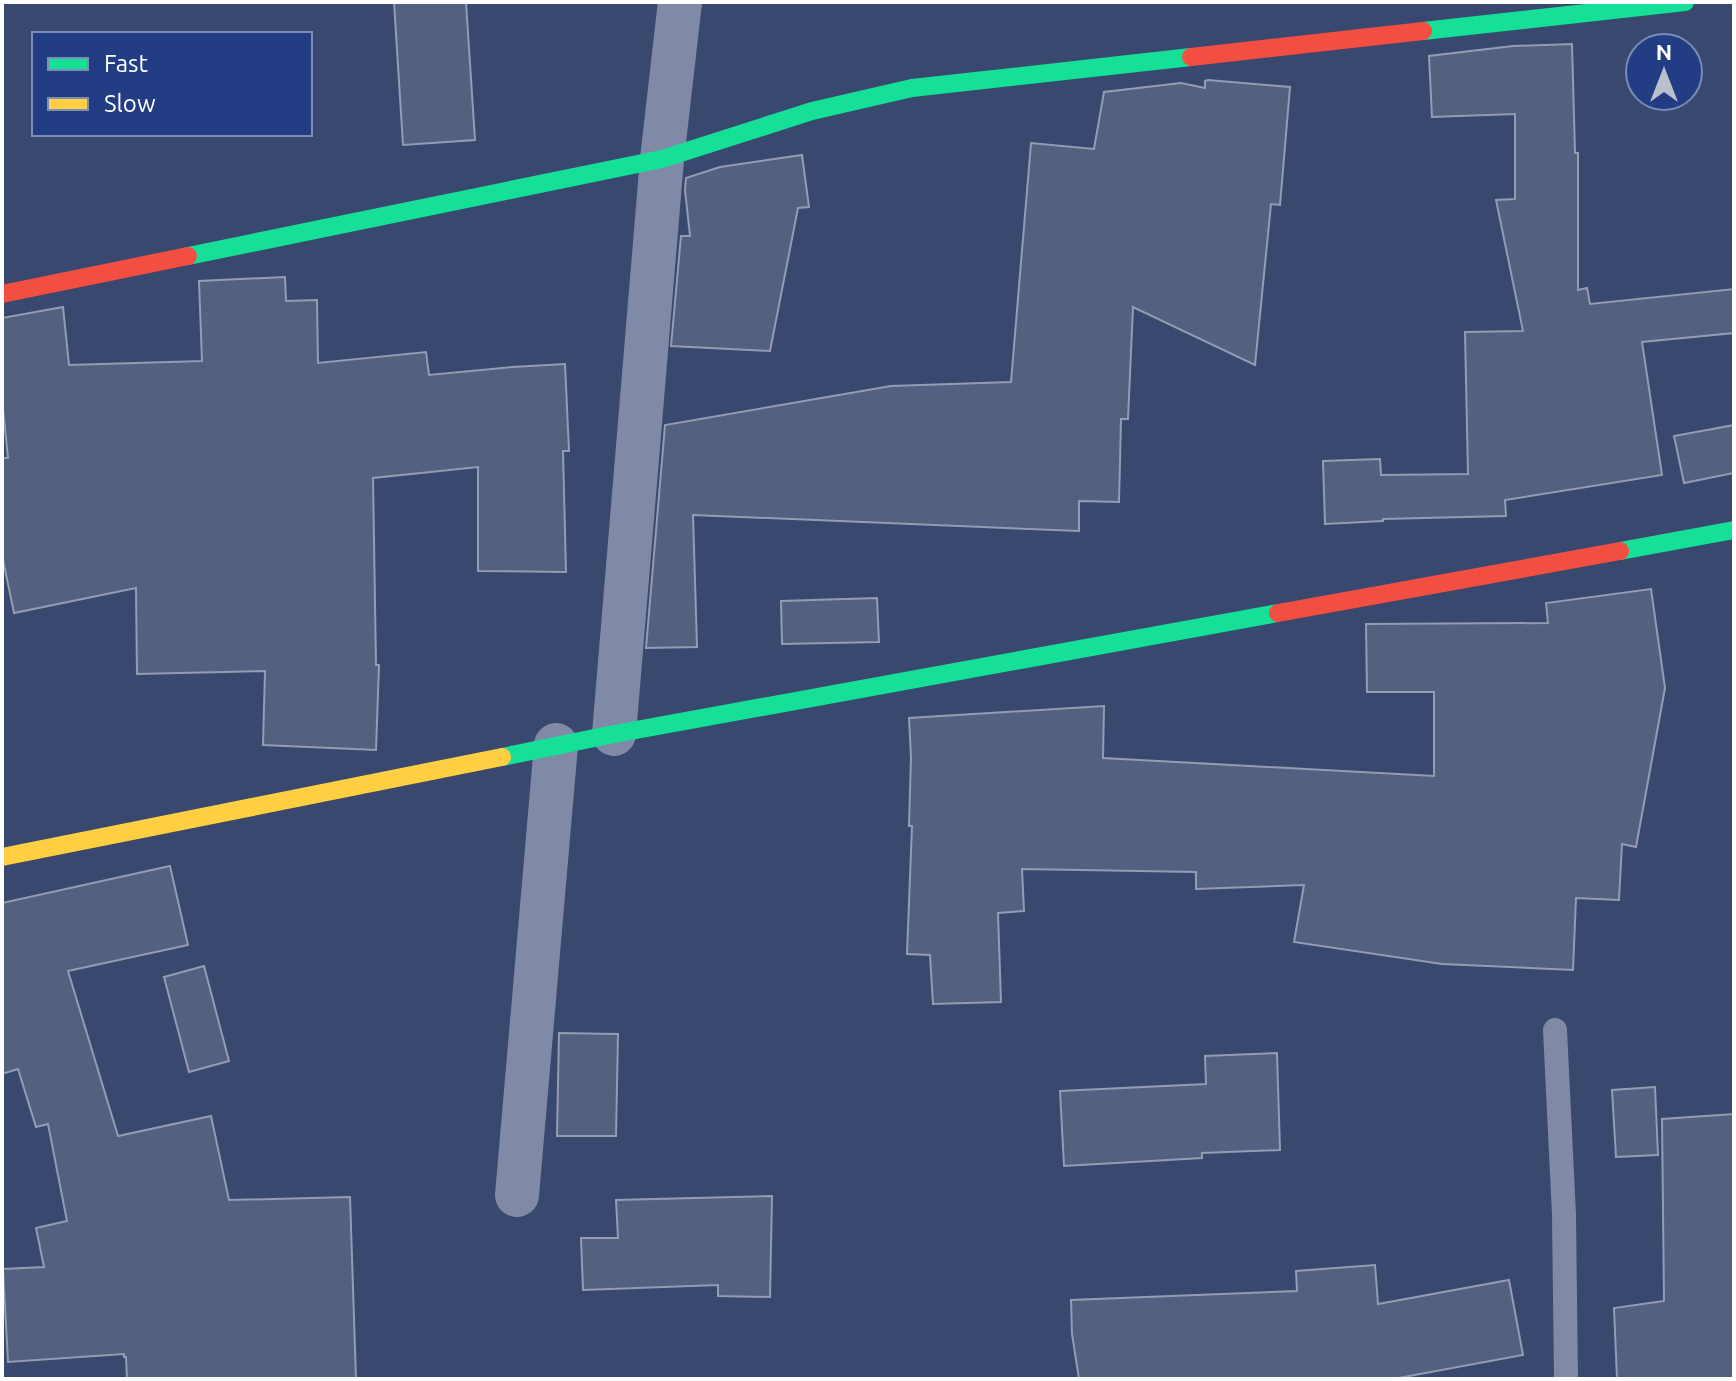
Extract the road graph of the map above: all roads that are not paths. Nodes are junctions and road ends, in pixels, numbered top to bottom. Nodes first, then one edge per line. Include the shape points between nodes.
1 (680, 2) edge
2 (1685, 2) edge
3 (662, 159) junction
4 (2, 294) edge
5 (1734, 530) edge
6 (614, 734) junction
7 (556, 745) junction
8 (2, 857) edge
9 (1555, 1030) dead end
10 (517, 1195) dead end
11 (1566, 1379) edge

1 - 3 street
2 - 3 street via 912,88 812,111
3 - 4 street
3 - 6 street
5 - 6 street
6 - 7 street
7 - 8 street
7 - 10 street
9 - 11 lane

